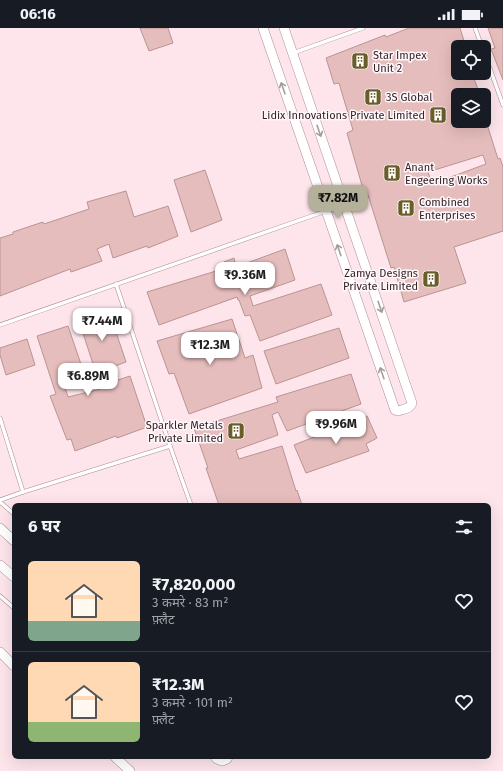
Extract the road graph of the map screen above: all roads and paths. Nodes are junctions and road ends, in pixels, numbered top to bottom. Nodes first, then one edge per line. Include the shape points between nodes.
1 (263, 28) edge
2 (284, 28) edge
3 (363, 28) edge
4 (475, 28) edge
5 (479, 40) edge
6 (293, 53) junction
7 (491, 72) edge
8 (503, 105) edge
9 (345, 206) junction
10 (326, 211) junction
11 (116, 284) junction
12 (0, 325) edge
13 (0, 418) edge
14 (170, 446) junction
15 (22, 492) junction
16 (0, 501) edge
17 (191, 503) edge
18 (12, 512) edge
19 (0, 528) edge
20 (12, 539) edge
21 (0, 565) edge
22 (12, 575) edge
23 (0, 596) edge
24 (12, 606) edge
25 (0, 652) edge
26 (12, 664) edge
27 (117, 759) edge
28 (217, 759) edge
29 (227, 759) edge
30 (130, 771) edge

10 -> 1 street
2 - 6 street
3 - 6 lane
4 - 5 lane
6 -> 9 street
7 - 8 lane
9 - 10 lane
9 -> 10 street via 412,403 409,408 395,410
10 - 11 lane
11 - 12 lane
11 - 14 lane
13 - 15 lane
14 - 15 lane
14 - 17 lane
15 - 16 lane
16 - 18 lane
19 - 20 street
21 - 22 street
23 - 24 lane
25 - 26 street
27 - 30 street
28 - 29 street

